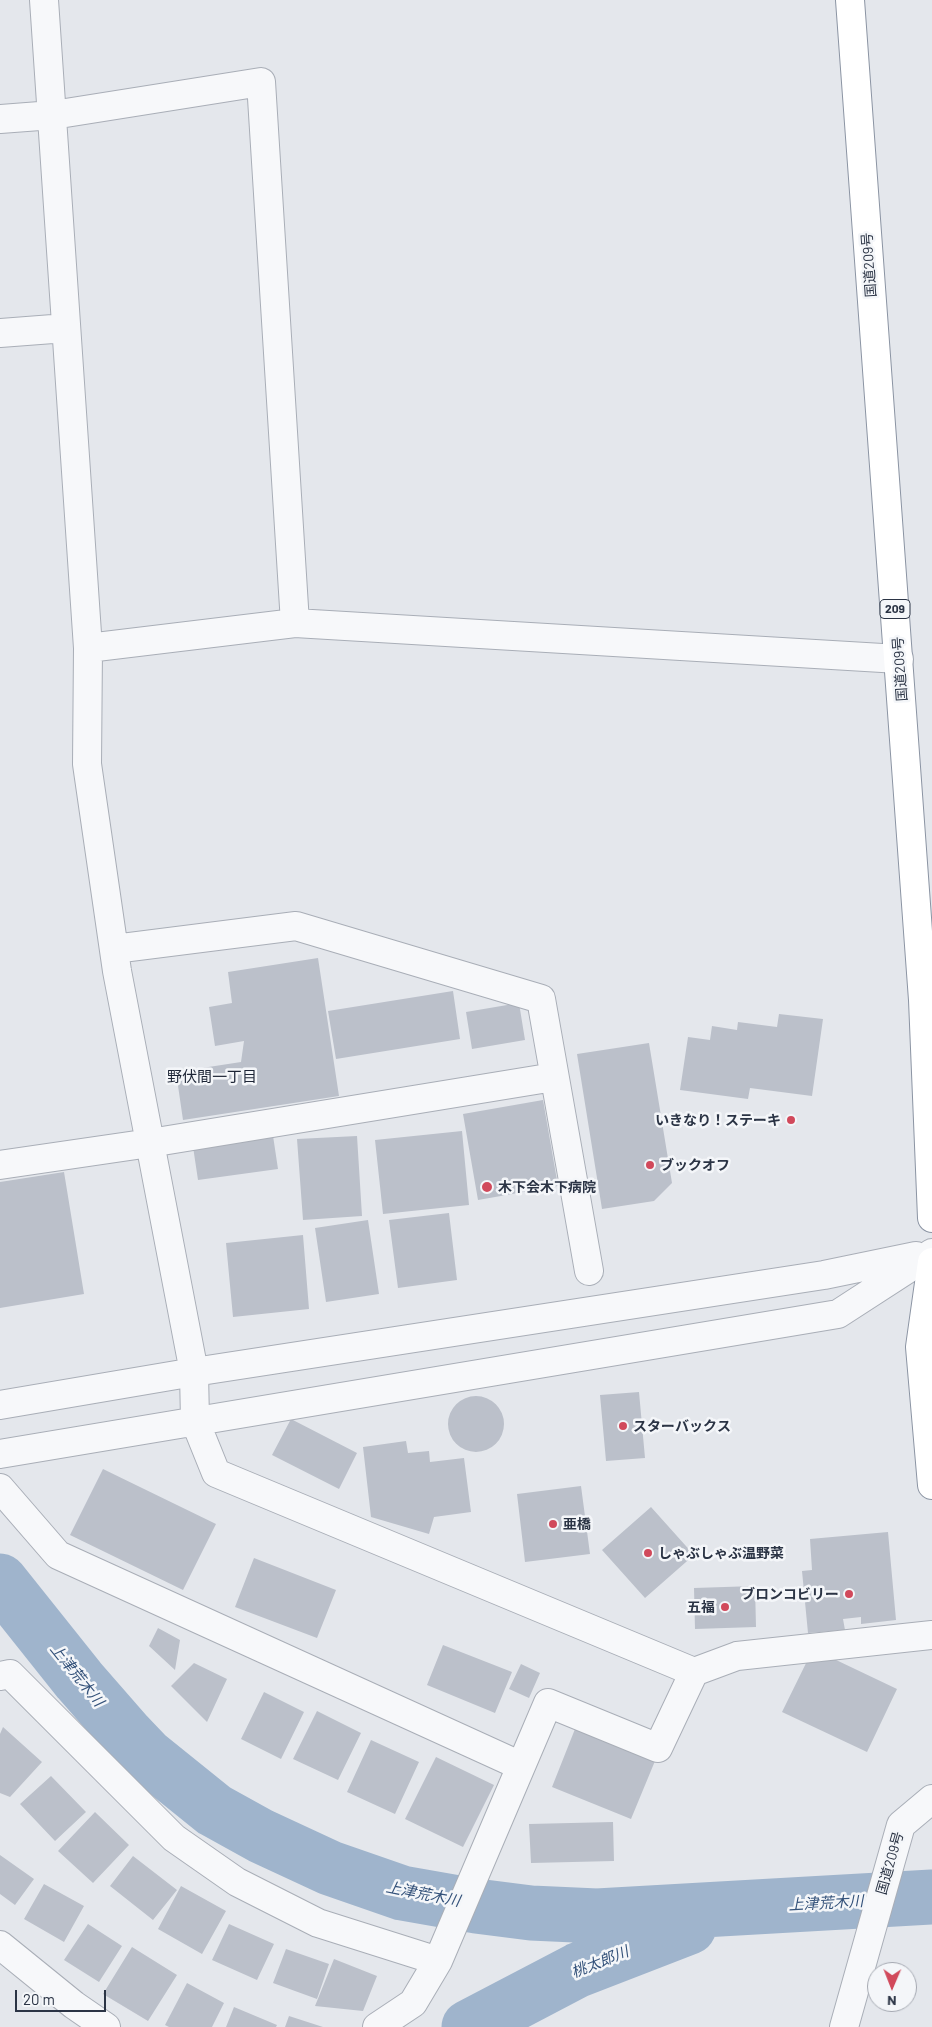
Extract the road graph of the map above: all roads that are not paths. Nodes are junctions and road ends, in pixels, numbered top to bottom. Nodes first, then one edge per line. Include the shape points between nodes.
1 (44, 0) edge
2 (850, 0) edge
3 (53, 115) junction
4 (0, 119) edge
5 (66, 328) junction
6 (0, 333) edge
7 (295, 623) junction
8 (88, 648) junction
9 (899, 658) junction
10 (114, 949) junction
11 (554, 1077) junction
12 (150, 1143) junction
13 (0, 1166) edge
14 (932, 1218) edge
15 (932, 1253) edge
16 (932, 1262) edge
17 (589, 1271) dead end
18 (194, 1372) junction
19 (0, 1405) edge
20 (194, 1421) junction
21 (0, 1454) edge
22 (932, 1485) edge
23 (0, 1488) edge
24 (932, 1636) edge
25 (694, 1672) junction
26 (0, 1676) edge
27 (521, 1766) junction
28 (932, 1799) edge
29 (0, 1945) edge
30 (438, 1961) junction
31 (106, 2027) edge
32 (376, 2027) edge
33 (844, 2027) edge

1 - 3 street
2 - 9 highway, 国道209号 / 209
3 - 4 street
3 - 5 street
3 - 7 street via 261,82
5 - 6 street
5 - 8 street
7 - 8 street
7 - 9 street
8 - 10 street via 87,764
9 - 14 highway, 国道209号 / 209 via 923,1000
10 - 11 street via 296,926 541,999
10 - 12 street
11 - 12 street
11 - 17 street
12 - 13 street
12 - 18 street
15 - 18 street via 824,1275
15 - 20 street via 838,1314
16 - 22 highway via 920,1347
18 - 19 street
18 - 20 street
20 - 21 street
20 - 25 street via 216,1473
23 - 27 street via 58,1555
24 - 25 street via 737,1656
25 - 27 street via 658,1748 548,1703
26 - 30 street via 10,1674 174,1838 237,1882 318,1923
27 - 30 street
28 - 33 street, 国道209号 via 900,1825
29 - 31 street
30 - 32 street via 413,2003

